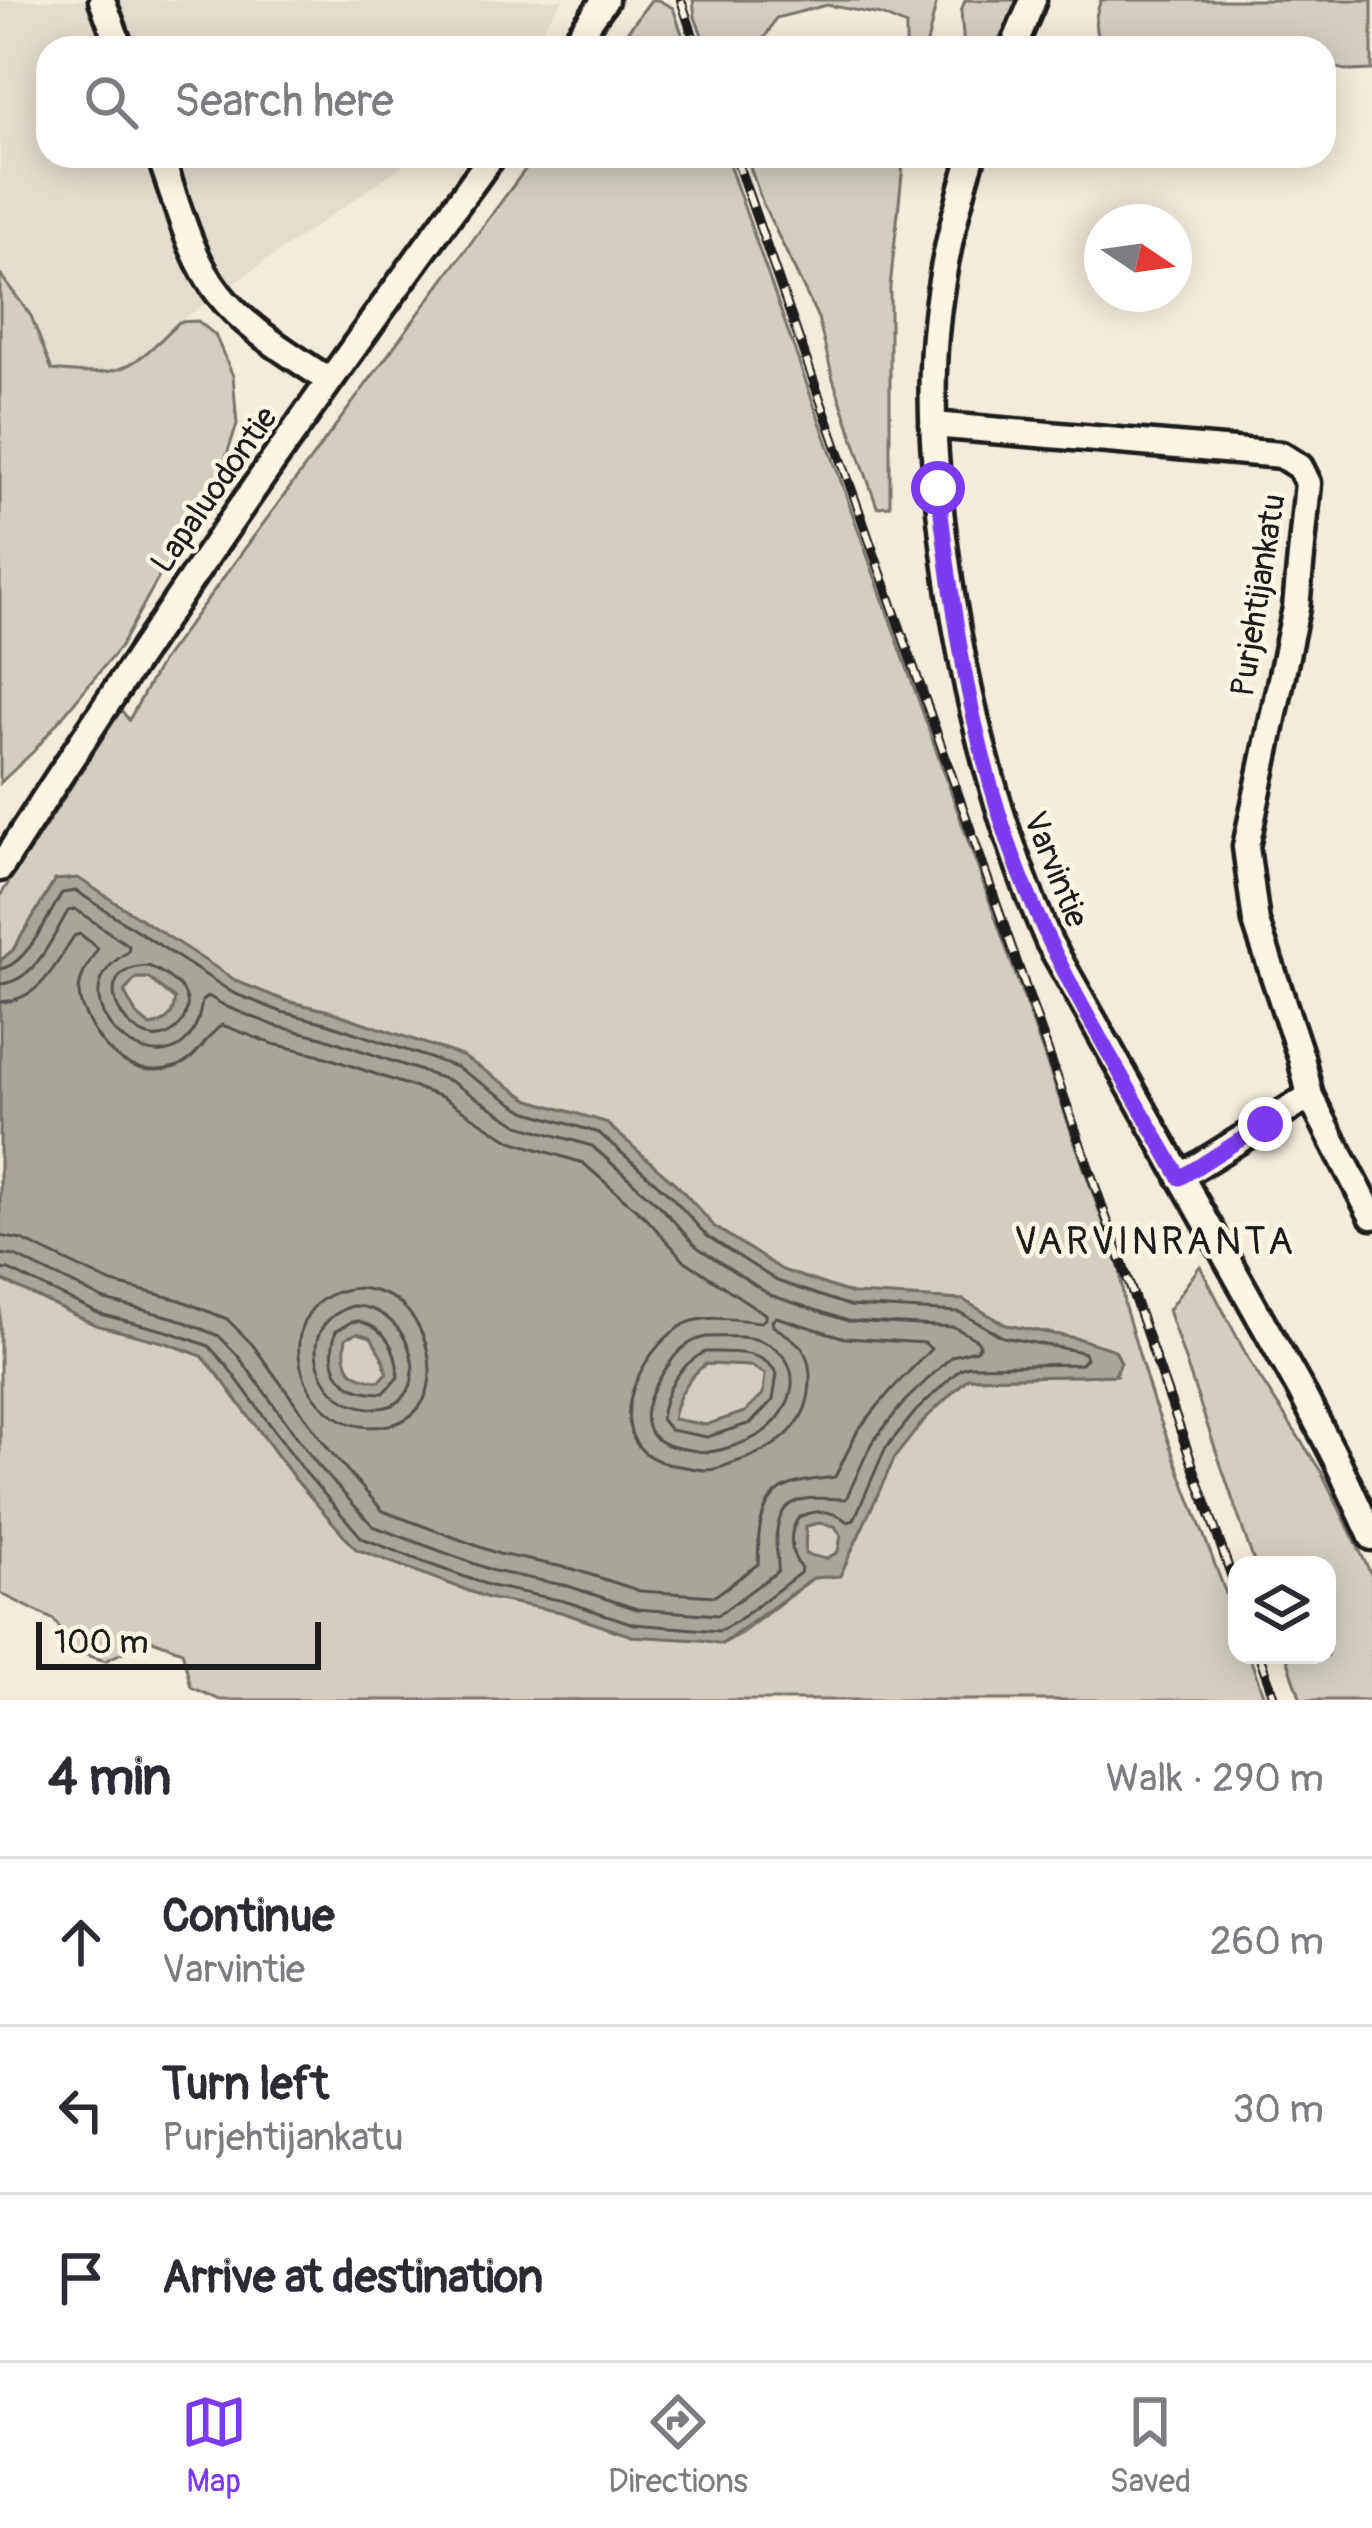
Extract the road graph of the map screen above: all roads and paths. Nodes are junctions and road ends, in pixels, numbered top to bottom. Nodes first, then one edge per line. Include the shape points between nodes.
1 (102, 0) edge
2 (605, 0) edge
3 (1033, 0) edge
4 (116, 36) edge
5 (579, 36) edge
6 (1017, 36) edge
7 (164, 168) edge
8 (483, 168) edge
9 (968, 168) edge
10 (329, 381) junction
11 (933, 425) junction
12 (0, 868) edge
13 (1310, 1096) junction
14 (1180, 1178) junction
15 (1372, 1216) edge
16 (1372, 1537) edge

1 - 4 street
2 - 5 street
3 - 6 street
7 - 10 street via 218,294
8 - 10 street, Lapaluodontie
9 - 11 street, Varvintie via 941,280
10 - 12 street, Lapaluodontie
11 - 13 street, Purjehtijankatu via 1281,455 1305,474 1300,578 1246,847 1256,922
11 - 14 street, Varvintie via 957,634 1005,834 1049,942
13 - 14 street
13 - 15 street, Purjehtijankatu
14 - 16 street, Varvintie via 1300,1389

